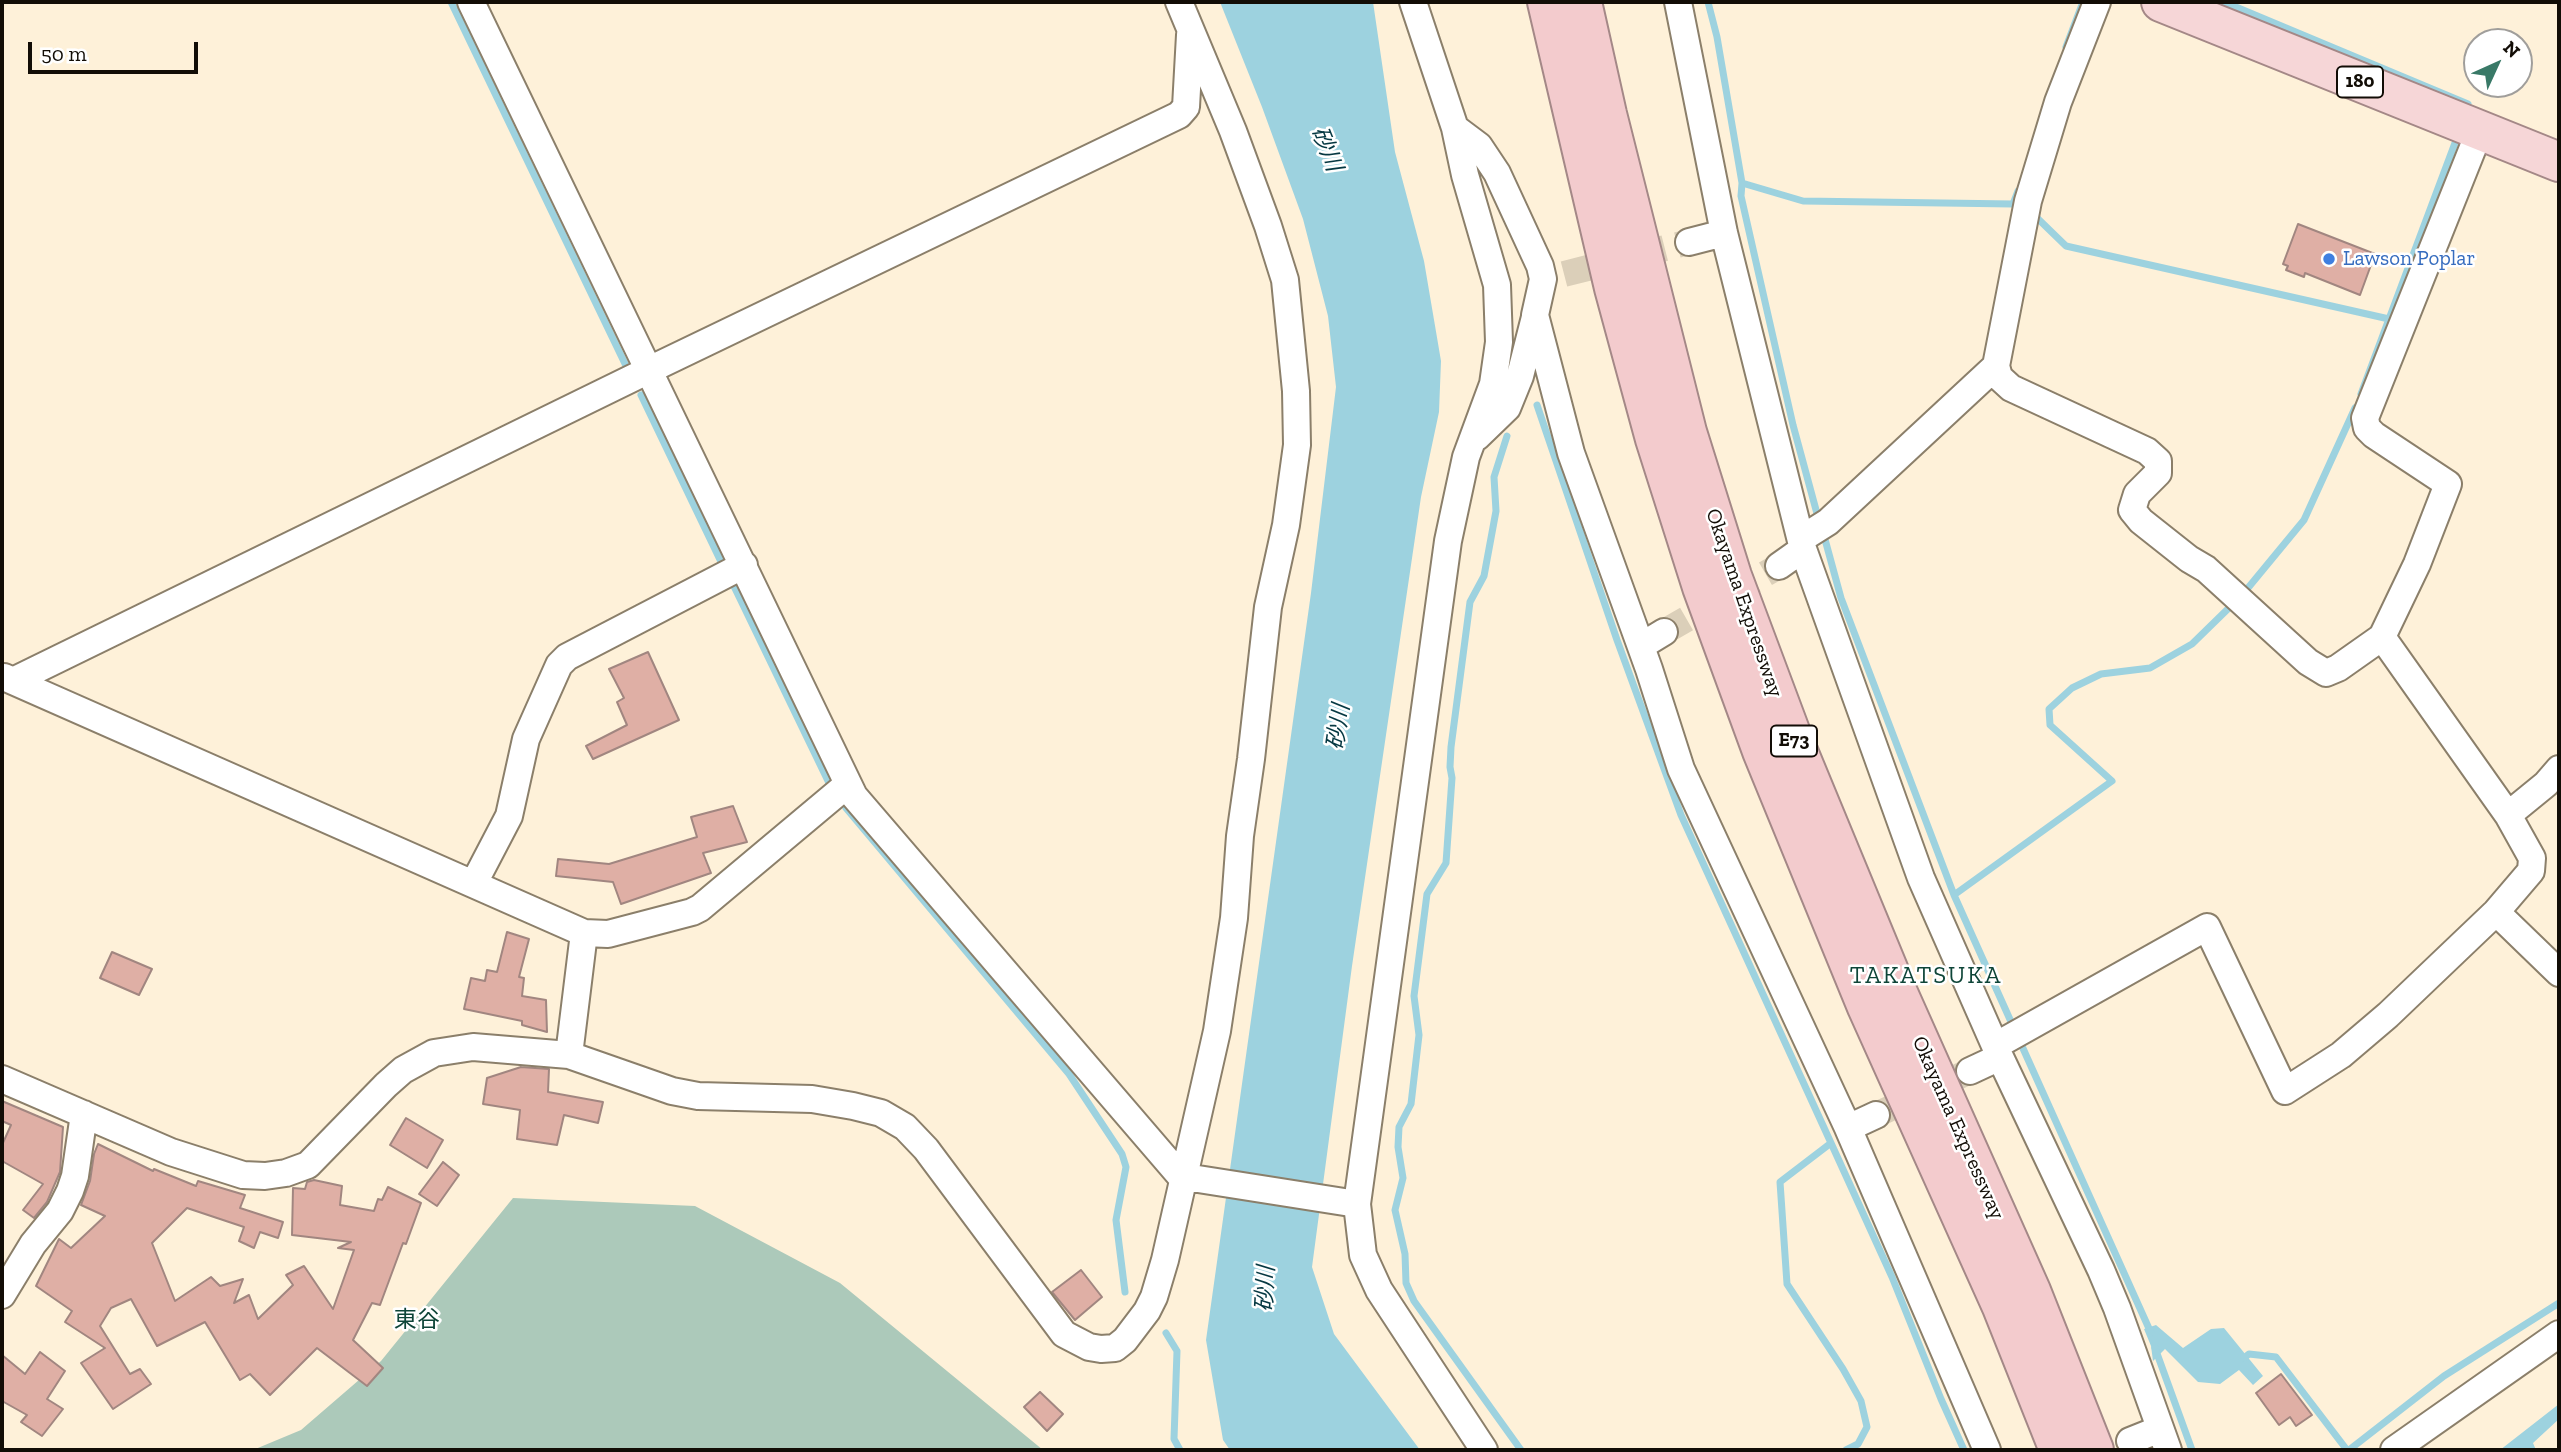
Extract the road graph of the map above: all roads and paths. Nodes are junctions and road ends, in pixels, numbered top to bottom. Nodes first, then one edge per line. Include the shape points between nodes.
1 (471, 2) edge
2 (1179, 2) edge
3 (1413, 2) edge
4 (1547, 2) edge
5 (1582, 2) edge
6 (1678, 2) edge
7 (2097, 2) edge
8 (2161, 2) edge
9 (1191, 30) junction
10 (1455, 128) junction
11 (2480, 130) junction
12 (2559, 162) edge
13 (1724, 233) junction
14 (1689, 242) tunnel mouth
15 (1535, 316) junction
16 (1996, 366) junction
17 (649, 370) junction
18 (1472, 442) junction
19 (1810, 536) junction
20 (1779, 566) tunnel mouth
21 (733, 571) junction
22 (1664, 632) tunnel mouth
23 (2382, 637) junction
24 (1641, 646) junction
25 (7, 679) edge
26 (2559, 769) edge
27 (848, 784) junction
28 (2508, 815) junction
29 (474, 883) junction
30 (2496, 912) junction
31 (584, 933) junction
32 (2559, 973) edge
33 (2007, 1042) junction
34 (569, 1055) junction
35 (1970, 1071) tunnel mouth
36 (2, 1079) edge
37 (84, 1114) junction
38 (1876, 1115) tunnel mouth
39 (1848, 1128) junction
40 (1191, 1179) junction
41 (1349, 1203) junction
42 (2, 1295) edge
43 (2559, 1334) edge
44 (2164, 1440) edge
45 (2130, 1441) dead end
46 (1483, 1450) edge
47 (1987, 1450) edge
48 (2059, 1450) edge
49 (2094, 1450) edge
50 (2394, 1450) edge

1 - 17 street
2 - 9 street
3 - 10 street
4 - 48 highway, Okayama Expressway / E73 via 1614,288 1702,587 1762,751 1867,1007 2002,1307
5 - 49 highway, Okayama Expressway / E73 via 1687,432 1732,576 1803,765 2031,1292
6 - 13 street
7 - 16 street via 2058,102 2026,209
8 - 11 highway, 180
9 - 17 street via 1186,107 1179,116
9 - 40 street via 1233,131 1285,280 1297,444 1268,607 1234,918
10 - 15 street via 1479,146 1497,173 1540,266 1554,276
10 - 18 street via 1497,285 1499,317 1493,384
11 - 12 highway, 180
11 - 23 street via 2365,418 2374,435 2448,484
13 - 14 street
13 - 19 street
15 - 18 street via 1507,408
15 - 24 street via 1571,453
16 - 19 street
16 - 23 street via 1999,377 2011,388 2158,461 2158,472 2137,494 2132,510 2206,569 2308,662 2326,673
17 - 21 street
17 - 25 street
18 - 41 street via 1448,541
19 - 20 street
19 - 33 street via 1921,877
21 - 27 street
21 - 29 street via 567,657 559,666 526,739 509,816
22 - 24 street
23 - 28 street
24 - 39 street via 1681,769
25 - 29 street
26 - 28 street
27 - 31 street via 700,908 608,934
27 - 40 street via 1144,1136
28 - 30 street via 2532,858 2531,872
29 - 31 street
30 - 32 street
30 - 33 street via 2341,1055 2285,1091 2207,927
31 - 34 street
33 - 35 street
33 - 44 street via 2118,1308
34 - 37 street via 473,1047 434,1053 386,1085 308,1165 265,1176 243,1175 171,1152
34 - 40 street via 698,1096 812,1099 881,1113 905,1127 926,1149 1064,1334 1088,1347 1115,1348 1147,1311
36 - 37 street
37 - 42 street via 70,1191
38 - 39 street
39 - 47 street
40 - 41 street
41 - 46 street via 1363,1255 1379,1290
43 - 50 street
44 - 45 street

